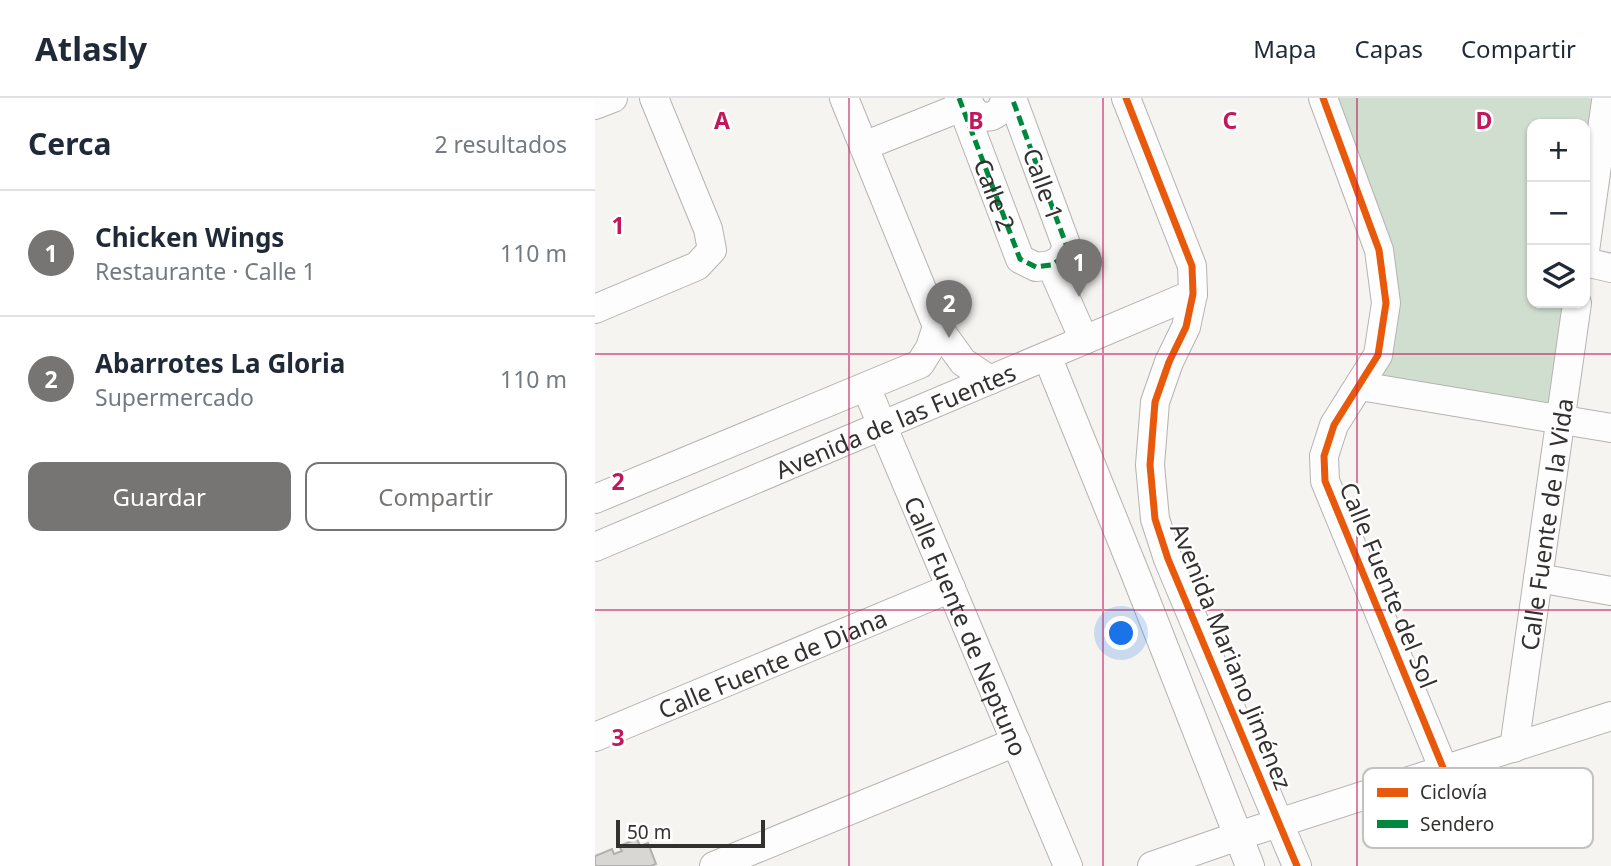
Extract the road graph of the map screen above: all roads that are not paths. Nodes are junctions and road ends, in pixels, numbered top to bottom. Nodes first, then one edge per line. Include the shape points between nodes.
1 (613, 98) edge
2 (654, 98) edge
3 (844, 98) edge
4 (1005, 98) edge
5 (1012, 98) edge
6 (1126, 98) edge
7 (1323, 98) edge
8 (1601, 100) edge
9 (964, 102) edge
10 (595, 105) edge
11 (864, 146) junction
12 (1586, 245) edge
13 (1590, 263) edge
14 (1051, 265) junction
15 (1611, 268) edge
16 (1193, 294) junction
17 (1576, 308) edge
18 (595, 309) edge
19 (937, 326) junction
20 (1084, 340) junction
21 (1047, 356) junction
22 (990, 380) junction
23 (1360, 386) junction
24 (866, 387) junction
25 (1561, 419) junction
26 (882, 426) junction
27 (1611, 428) edge
28 (595, 499) edge
29 (595, 547) edge
30 (1168, 559) junction
31 (1135, 573) junction
32 (1538, 578) junction
33 (951, 589) junction
34 (1611, 592) edge
35 (1611, 716) edge
36 (595, 737) edge
37 (1016, 742) junction
38 (1514, 748) junction
39 (1443, 768) edge
40 (1450, 768) edge
41 (1363, 796) edge
42 (1279, 823) junction
43 (1238, 836) junction
44 (714, 866) edge
45 (1068, 866) edge
46 (1152, 866) edge
47 (1250, 866) edge
48 (1297, 866) edge

1 - 10 street
2 - 18 street via 708,229 712,250 697,266
3 - 11 street
4 - 9 street via 999,113 988,117 976,114
5 - 14 street, Calle 1 via 1067,247
6 - 16 street, Avenida Mariano Jiménez via 1192,266
7 - 23 street, Calle Fuente del Sol via 1379,250 1386,303 1378,355
8 - 12 street
9 - 11 street
9 - 14 street, Calle 2 via 1020,259 1036,267
11 - 19 street
13 - 15 street
14 - 20 street
16 - 20 street, Avenida de las Fuentes
16 - 30 street, Avenida Mariano Jiménez via 1186,327 1155,402 1150,465 1155,519
17 - 25 street, Calle Fuente de la Vida
19 - 22 street via 963,362
19 - 24 street, Avenida de las Fuentes via 920,363
20 - 21 street, Avenida de las Fuentes
21 - 22 street, Avenida de las Fuentes
21 - 31 street
22 - 26 street, Avenida de las Fuentes
23 - 25 street
23 - 39 street, Calle Fuente del Sol via 1334,425 1324,456 1325,481
24 - 26 street, Calle Fuente de Neptuno
24 - 28 street, Avenida de las Fuentes
25 - 27 street
25 - 32 street, Calle Fuente de la Vida
26 - 29 street, Avenida de las Fuentes
26 - 33 street, Calle Fuente de Neptuno
30 - 31 street
30 - 42 street, Avenida Mariano Jiménez
31 - 43 street
32 - 34 street
32 - 38 street, Calle Fuente de la Vida
33 - 36 street, Calle Fuente de Diana
33 - 37 street, Calle Fuente de Neptuno
35 - 38 street
37 - 44 street
37 - 45 street, Calle Fuente de Neptuno
38 - 40 street
41 - 42 street
42 - 43 street
42 - 48 street, Avenida Mariano Jiménez
43 - 46 street
43 - 47 street

